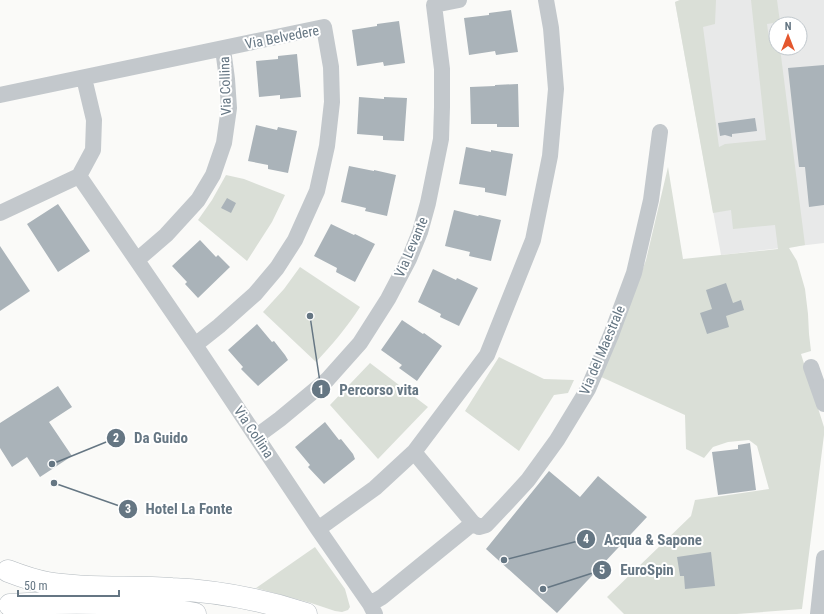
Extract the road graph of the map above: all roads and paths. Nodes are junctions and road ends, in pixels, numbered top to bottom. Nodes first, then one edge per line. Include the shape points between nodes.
1 (459, 0) edge
2 (546, 0) edge
3 (224, 49) junction
4 (84, 78) junction
5 (0, 95) edge
6 (660, 132) dead end
7 (79, 176) junction
8 (0, 213) edge
9 (137, 260) junction
10 (195, 345) junction
11 (811, 367) dead end
12 (824, 404) edge
13 (257, 436) junction
14 (414, 452) junction
15 (473, 523) junction
16 (318, 529) junction
17 (824, 558) edge
18 (4, 569) edge
19 (128, 609) edge
20 (5, 610) edge
21 (374, 611) edge
22 (184, 613) edge
23 (264, 614) edge
24 (306, 614) edge
25 (818, 614) edge

1 - 13 street, Via Levante via 434,5 442,69 441,139 428,203 409,259 388,299 360,343 327,380
2 - 14 street via 556,89 550,156 533,240 487,355
3 - 4 street, Via Belvedere
3 - 9 street, Via Collina via 229,108 224,143 213,175 198,200 166,235
3 - 10 street, Via Belvedere via 324,27 331,67 332,102 327,146 317,191 295,240 278,268 255,294
4 - 5 street, Via Belvedere
4 - 7 street via 94,120 93,150
6 - 15 street, Via del Maestrale via 651,200 634,273 588,389 557,440 528,480 486,525 479,527
7 - 8 street
7 - 9 street, Via Collina
9 - 10 street, Via Collina
10 - 13 street, Via Collina
11 - 12 street
13 - 16 street, Via Collina
14 - 15 street
14 - 16 street via 375,488
15 - 21 street, Via Collina via 382,597
16 - 21 street, Via Collina
17 - 25 street
18 - 20 main road via 14,580 15,591 15,596
18 - 24 main road via 47,583 91,587 150,587 227,595 266,602
19 - 20 main road via 92,602 60,602
19 - 22 main road
22 - 23 main road via 189,607 212,605

